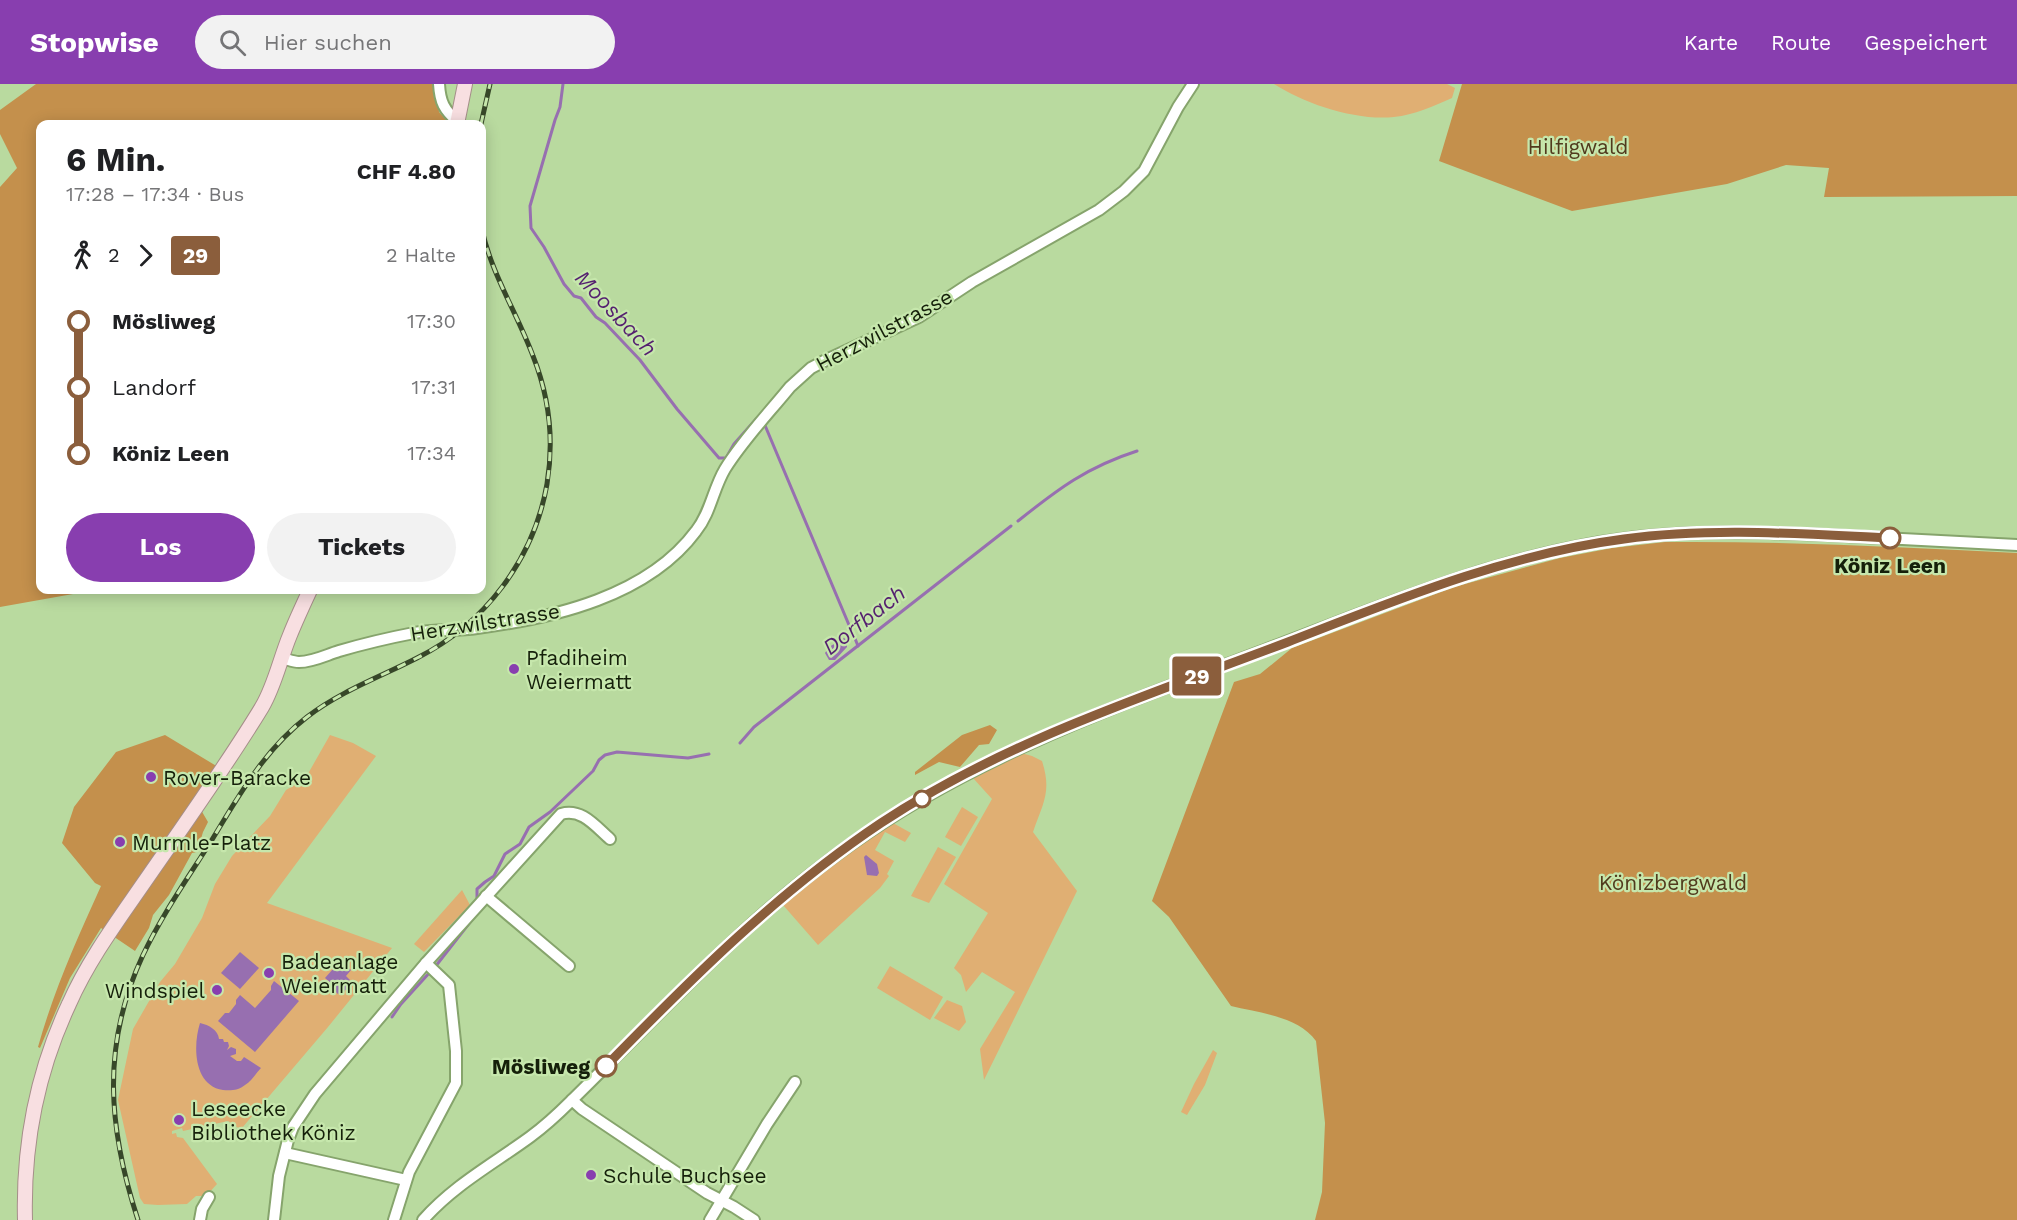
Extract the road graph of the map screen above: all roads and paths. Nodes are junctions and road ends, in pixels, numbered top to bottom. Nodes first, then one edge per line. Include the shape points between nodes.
1 (439, 84) edge
2 (465, 84) edge
3 (1193, 84) edge
4 (454, 120) edge
5 (458, 120) edge
6 (2017, 545) edge
7 (308, 594) edge
8 (282, 658) junction
9 (610, 839) dead end
10 (486, 896) junction
11 (426, 963) junction
12 (569, 966) dead end
13 (795, 1082) dead end
14 (572, 1100) junction
15 (285, 1153) junction
16 (406, 1180) junction
17 (209, 1197) dead end
18 (722, 1200) junction
19 (25, 1220) edge
20 (200, 1220) edge
21 (274, 1220) edge
22 (394, 1220) edge
23 (423, 1220) edge
24 (710, 1220) edge
25 (754, 1220) edge

1 - 4 street via 442,105
2 - 5 main road
3 - 8 street, Herzwilstrasse via 1144,171 1124,191 1091,215 972,282 936,307 826,360 800,377 725,469 698,529 680,551 639,581 596,601 529,618 476,628 416,632 311,661
6 - 14 street via 1736,533 1615,540 1557,551 1460,579 1239,660 1006,753 882,823 819,867 764,914 681,990
7 - 8 main road
8 - 19 main road via 262,707 102,945 69,1002 36,1100 26,1170
9 - 10 street via 580,813 561,814
10 - 11 street
10 - 12 street
11 - 15 street via 315,1094 293,1127
11 - 16 street via 449,985 456,1083
13 - 18 street
14 - 18 street
14 - 23 street via 540,1130 456,1188
15 - 16 street
15 - 21 street
16 - 22 street
17 - 20 street
18 - 24 street
18 - 25 street

